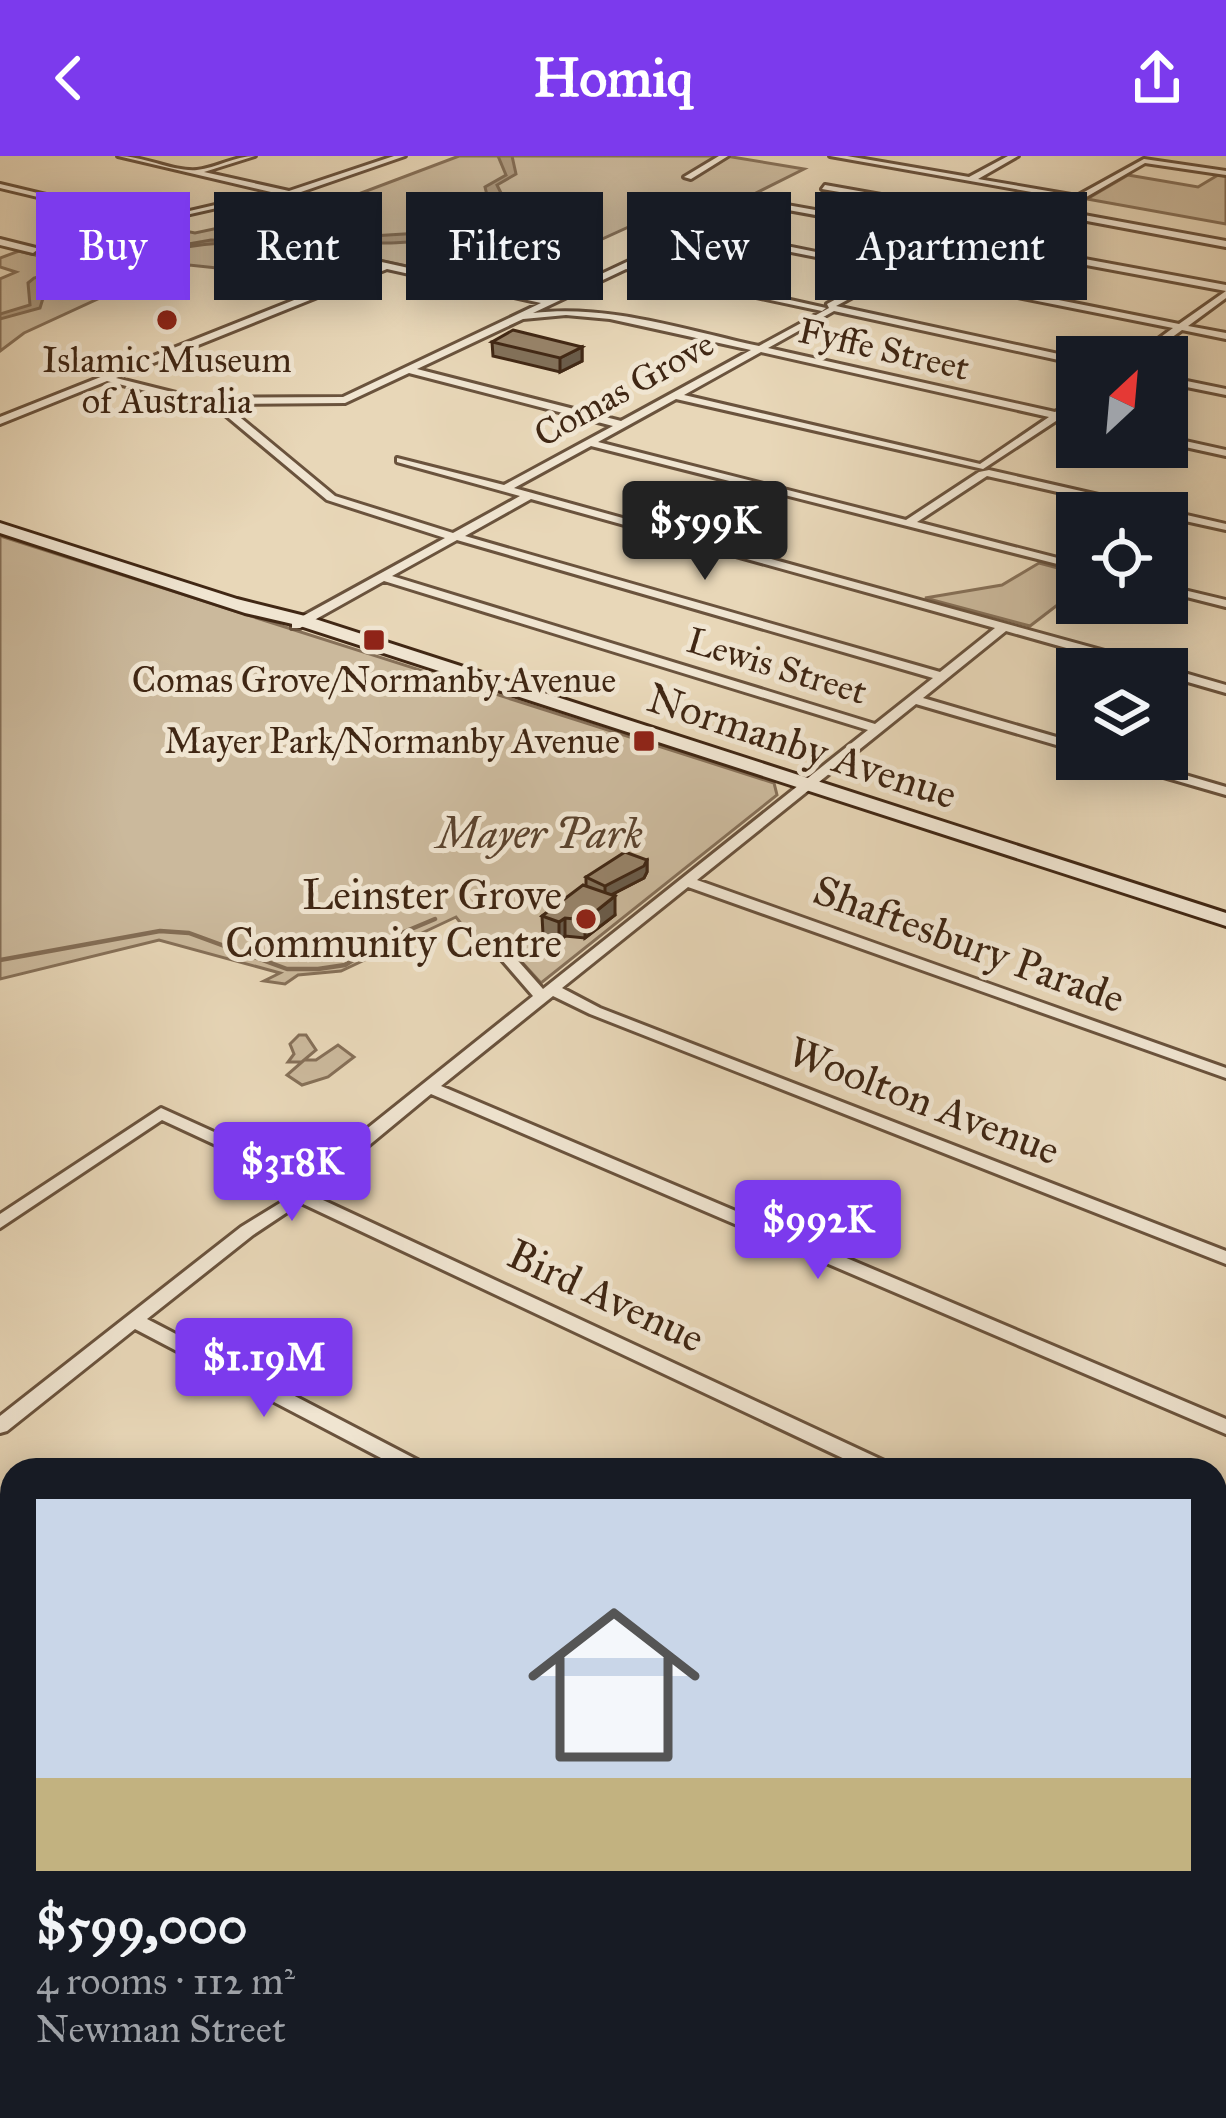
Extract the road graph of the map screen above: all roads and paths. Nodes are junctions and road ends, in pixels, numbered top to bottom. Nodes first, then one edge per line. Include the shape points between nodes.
1 (122, 156) edge
2 (251, 156) edge
3 (401, 156) edge
4 (724, 156) edge
5 (834, 156) edge
6 (882, 156) edge
7 (1014, 156) edge
8 (1140, 159) edge
9 (869, 162) junction
10 (196, 172) junction
11 (1226, 173) edge
12 (688, 178) dead end
13 (835, 178) dead end
14 (970, 180) junction
15 (0, 186) edge
16 (283, 192) edge
17 (290, 192) edge
18 (847, 192) edge
19 (1041, 192) edge
20 (1086, 192) edge
21 (36, 195) edge
22 (804, 196) dead end
23 (791, 202) edge
24 (1087, 218) edge
25 (0, 242) edge
26 (1226, 244) edge
27 (33, 250) dead end
28 (1087, 261) edge
29 (382, 265) edge
30 (627, 265) edge
31 (386, 266) junction
32 (624, 266) junction
33 (603, 275) edge
34 (1226, 291) edge
35 (550, 300) edge
36 (581, 300) edge
37 (844, 300) edge
38 (1045, 300) edge
39 (546, 302) junction
40 (829, 309) junction
41 (610, 316) junction
42 (505, 323) junction
43 (1180, 327) junction
44 (1168, 336) edge
45 (1226, 336) edge
46 (758, 349) junction
47 (1056, 357) edge
48 (409, 370) junction
49 (105, 378) junction
50 (1188, 384) edge
51 (1226, 392) edge
52 (675, 396) junction
53 (216, 402) junction
54 (236, 402) junction
55 (228, 414) junction
56 (1056, 416) edge
57 (1056, 417) edge
58 (0, 421) edge
59 (623, 425) junction
60 (590, 443) junction
61 (1188, 445) edge
62 (1226, 453) edge
63 (401, 460) dead end
64 (983, 470) junction
65 (517, 492) junction
66 (908, 524) junction
67 (1226, 527) edge
68 (0, 528) edge
69 (454, 536) junction
70 (1056, 561) edge
71 (382, 577) junction
72 (1188, 594) edge
73 (1226, 604) edge
74 (300, 623) junction
75 (1004, 627) junction
76 (1080, 648) edge
77 (942, 677) junction
78 (1188, 678) edge
79 (1226, 689) edge
80 (914, 699) junction
81 (879, 729) junction
82 (1056, 741) edge
83 (1188, 780) edge
84 (808, 786) junction
85 (1226, 791) edge
86 (688, 882) junction
87 (1226, 920) edge
88 (500, 949) dead end
89 (548, 995) junction
90 (1226, 1073) edge
91 (431, 1088) junction
92 (301, 1190) junction
93 (0, 1222) edge
94 (1226, 1258) edge
95 (134, 1320) junction
96 (0, 1426) edge
97 (1226, 1427) edge
98 (397, 1458) edge
99 (861, 1458) edge

1 - 10 street
2 - 10 street
3 - 17 street
4 - 12 street
5 - 9 street
6 - 9 street
7 - 14 street
8 - 11 street
8 - 20 street
9 - 14 street
10 - 16 street
13 - 18 street via 822,188
14 - 19 street
15 - 21 street
22 - 23 street
24 - 26 street
25 - 27 street
28 - 34 street
29 - 31 street
30 - 32 street
31 - 39 street
31 - 49 street
32 - 33 street
32 - 40 street
34 - 43 street
35 - 39 street
36 - 41 street
37 - 40 street, Comas Grove
38 - 43 street
39 - 42 street
40 - 46 street, Comas Grove
40 - 47 street
41 - 42 street, Fyffe Street via 554,313
41 - 46 street, Fyffe Street
42 - 48 street
43 - 44 street
43 - 45 street
46 - 52 street, Comas Grove
46 - 56 street, Fyffe Street
48 - 54 street via 340,401
48 - 59 street
49 - 53 street
49 - 58 street
50 - 51 street
52 - 59 street, Comas Grove
52 - 64 street
53 - 54 street
53 - 55 street
54 - 55 street
55 - 69 street via 331,497
57 - 64 street
59 - 60 street, Comas Grove
60 - 65 street, Comas Grove
60 - 66 street
61 - 62 street
63 - 65 street
64 - 66 street
64 - 67 street
65 - 69 street, Comas Grove
65 - 75 street
66 - 70 street
68 - 74 main road, Normanby Avenue
69 - 71 street, Comas Grove
69 - 77 street
71 - 74 street, Comas Grove
71 - 81 street, Lewis Street
72 - 73 street
74 - 84 main road, Normanby Avenue
75 - 76 street
75 - 77 street
77 - 80 street
78 - 79 street
80 - 81 street
80 - 82 street
81 - 84 street
83 - 85 street
84 - 86 street
84 - 87 main road, Normanby Avenue
86 - 89 street
86 - 90 street, Shaftesbury Parade
88 - 89 street
89 - 91 street
89 - 94 street, Woolton Avenue
91 - 92 street
91 - 97 street
92 - 93 street, Bird Avenue via 160,1113
92 - 95 street
92 - 99 street, Bird Avenue
95 - 96 street
95 - 98 street

